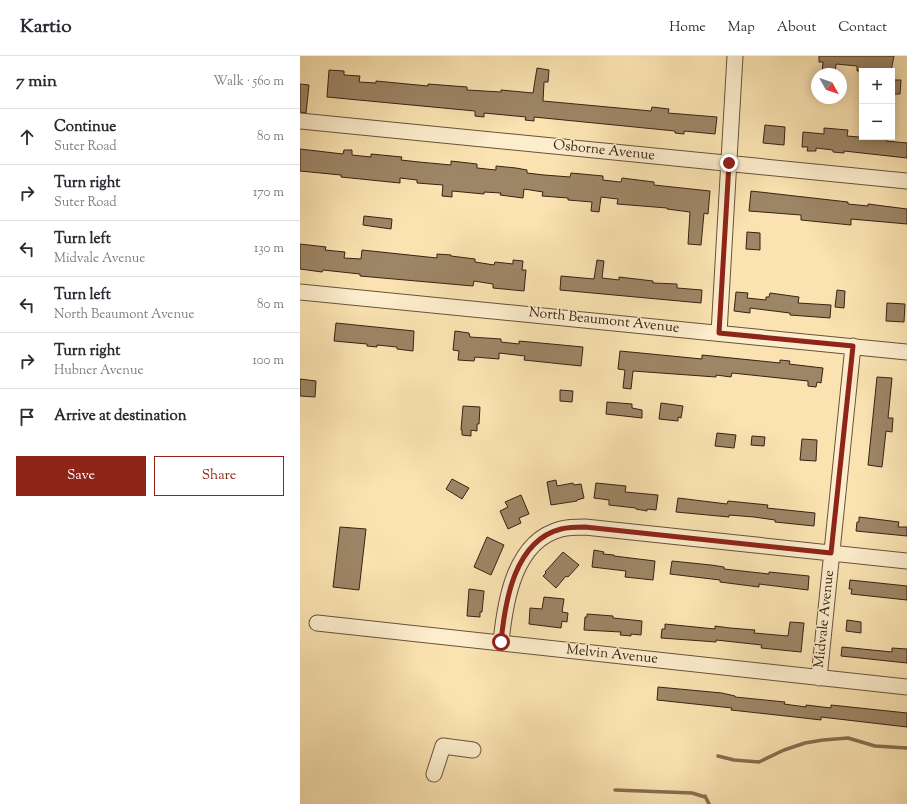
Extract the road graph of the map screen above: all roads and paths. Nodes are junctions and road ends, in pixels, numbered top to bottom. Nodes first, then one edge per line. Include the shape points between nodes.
1 (735, 56) edge
2 (300, 121) edge
3 (729, 163) junction
4 (907, 181) edge
5 (300, 292) edge
6 (719, 333) junction
7 (853, 346) junction
8 (907, 352) edge
9 (831, 553) junction
10 (907, 561) edge
11 (317, 623) dead end
12 (501, 642) junction
13 (819, 678) junction
14 (907, 687) edge
15 (473, 750) dead end
16 (434, 774) dead end

1 - 3 street
2 - 3 street, Osborne Avenue
3 - 4 street, Osborne Avenue
3 - 6 street
5 - 6 street, North Beaumont Avenue
6 - 7 street, North Beaumont Avenue
7 - 8 street, North Beaumont Avenue
7 - 9 street, Midvale Avenue
9 - 10 street
9 - 12 street via 585,527 560,529 537,542 521,562 504,612
9 - 13 street, Midvale Avenue
11 - 12 street, Melvin Avenue
12 - 13 street, Melvin Avenue
13 - 14 street, Melvin Avenue
15 - 16 street via 443,746

